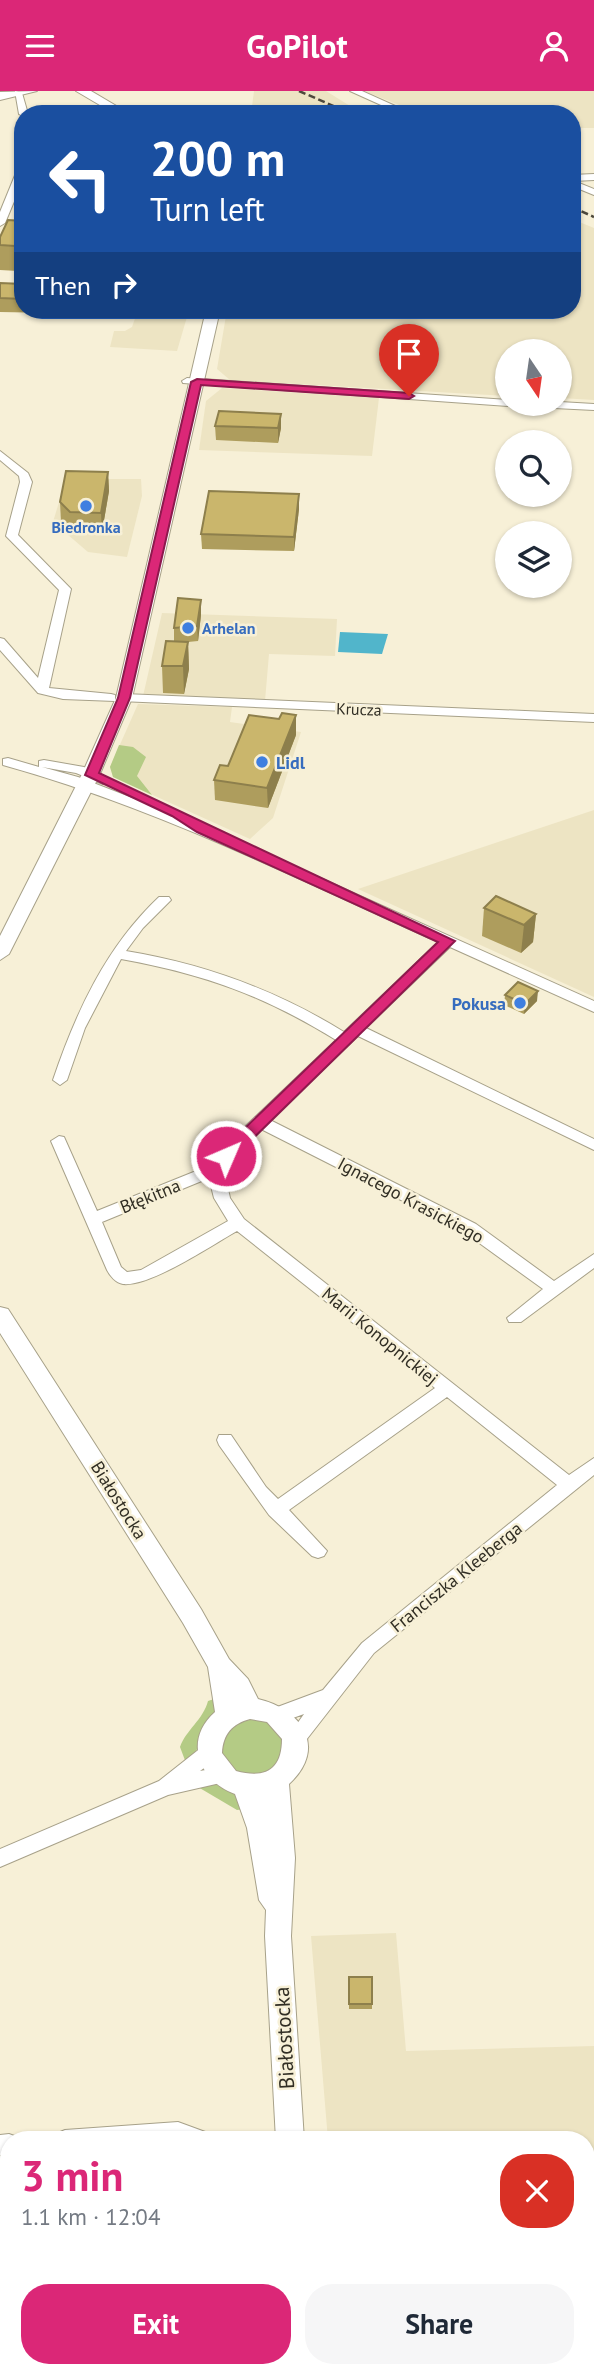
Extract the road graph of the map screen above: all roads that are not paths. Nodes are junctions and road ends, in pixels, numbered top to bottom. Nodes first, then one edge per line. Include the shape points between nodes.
1 (31, 91) edge
2 (82, 91) edge
3 (94, 91) edge
4 (354, 91) edge
5 (18, 93) junction
6 (0, 96) edge
7 (21, 105) edge
8 (108, 105) edge
9 (120, 105) edge
10 (387, 105) edge
11 (14, 190) edge
12 (12, 195) joint
13 (0, 223) edge
14 (202, 319) edge
15 (210, 319) edge
16 (192, 381) junction
17 (495, 402) edge
18 (572, 406) edge
19 (594, 407) edge
20 (0, 453) edge
21 (0, 642) edge
22 (42, 690) junction
23 (117, 698) junction
24 (594, 718) edge
25 (4, 762) edge
26 (82, 777) junction
27 (164, 900) dead end
28 (0, 922) edge
29 (448, 941) junction
30 (0, 954) edge
31 (117, 954) junction
32 (594, 1007) edge
33 (351, 1034) junction
34 (60, 1080) dead end
35 (261, 1122) junction
36 (59, 1141) dead end
37 (594, 1145) edge
38 (216, 1169) junction
39 (93, 1219) junction
40 (238, 1223) junction
41 (594, 1260) edge
42 (554, 1289) junction
43 (0, 1305) edge
44 (0, 1315) edge
45 (515, 1318) dead end
46 (15, 1336) junction
47 (446, 1389) junction
48 (225, 1440) dead end
49 (594, 1465) edge
50 (569, 1485) junction
51 (275, 1510) junction
52 (318, 1551) dead end
53 (327, 1697) junction
54 (239, 1712) junction
55 (279, 1715) junction
56 (296, 1738) junction
57 (209, 1752) junction
58 (234, 1780) junction
59 (276, 1780) junction
60 (166, 1787) junction
61 (0, 1858) edge
62 (278, 1936) junction
63 (289, 2131) edge

1 - 5 main road
2 - 8 main road
3 - 9 main road
4 - 10 street
5 - 6 main road
5 - 7 street
11 - 12 street
12 - 13 street
14 - 16 main road
15 - 16 main road
16 - 17 street
16 - 23 main road
18 - 19 street
20 - 22 street via 26,482 12,536 65,589
21 - 22 street
22 - 23 street, Krucza
23 - 24 street, Krucza
23 - 26 main road
25 - 26 street
26 - 28 main road
26 - 29 street
26 - 30 main road
27 - 31 street
29 - 32 street
29 - 33 street, Błękitna
31 - 33 street via 224,980
31 - 34 street via 78,1028
33 - 35 street, Błękitna
33 - 37 street
35 - 38 street, Błękitna
35 - 42 street, Ignacego Krasickiego via 470,1228
36 - 39 street
38 - 39 street, Błękitna
38 - 40 street, Marii Konopnickiej via 225,1207
39 - 40 street via 116,1270 133,1279
40 - 47 street, Marii Konopnickiej
41 - 42 street
42 - 45 street
43 - 46 main road, Białostocka
44 - 46 main road, Białostocka
46 - 54 main road, Białostocka via 191,1615
47 - 50 street, Marii Konopnickiej
47 - 51 street
48 - 51 street
49 - 50 street, Franciszka Kleeberga
50 - 53 street, Franciszka Kleeberga via 368,1648
51 - 52 street
53 - 55 street, Franciszka Kleeberga
53 - 56 street, Franciszka Kleeberga
54 - 55 main road
54 - 57 main road via 212,1732
55 - 56 main road
56 - 59 main road via 294,1761
57 - 58 main road
57 - 60 street
58 - 59 main road
58 - 60 street
58 - 62 main road, Białostocka via 260,1828
59 - 62 main road, Białostocka via 282,1858
60 - 61 street
62 - 63 main road, Białostocka

